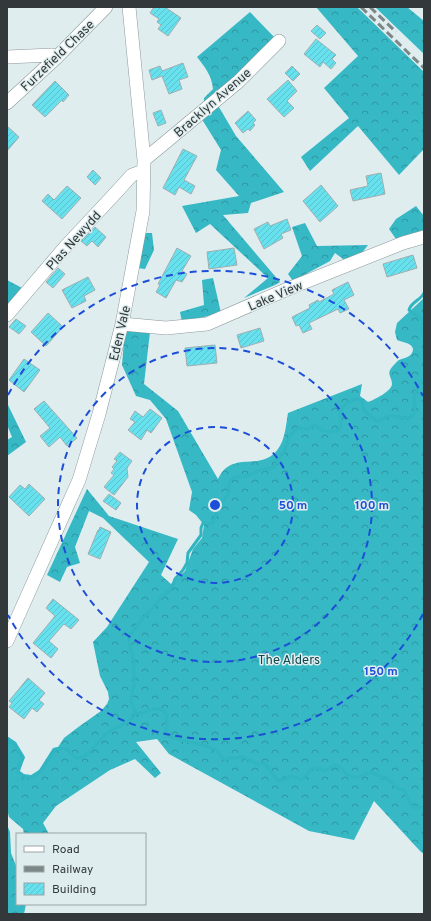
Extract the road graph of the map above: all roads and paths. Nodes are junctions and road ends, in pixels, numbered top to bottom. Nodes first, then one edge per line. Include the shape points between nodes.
1 (106, 7) edge
2 (129, 7) edge
3 (279, 41) dead end
4 (7, 57) edge
5 (56, 58) junction
6 (7, 103) edge
7 (144, 166) junction
8 (424, 237) edge
9 (7, 315) edge
10 (122, 324) junction
11 (7, 642) edge

1 - 5 street, Furzefield Chase
2 - 7 street, Eden Vale
3 - 7 street, Bracklyn Avenue via 238,82
4 - 5 street via 52,55
5 - 6 street, Furzefield Chase
7 - 9 street, Plas Newydd via 132,175 66,246
7 - 10 street, Eden Vale via 143,211
8 - 10 street, Lake View via 290,288 207,324 166,328
10 - 11 street, Eden Vale via 79,480

